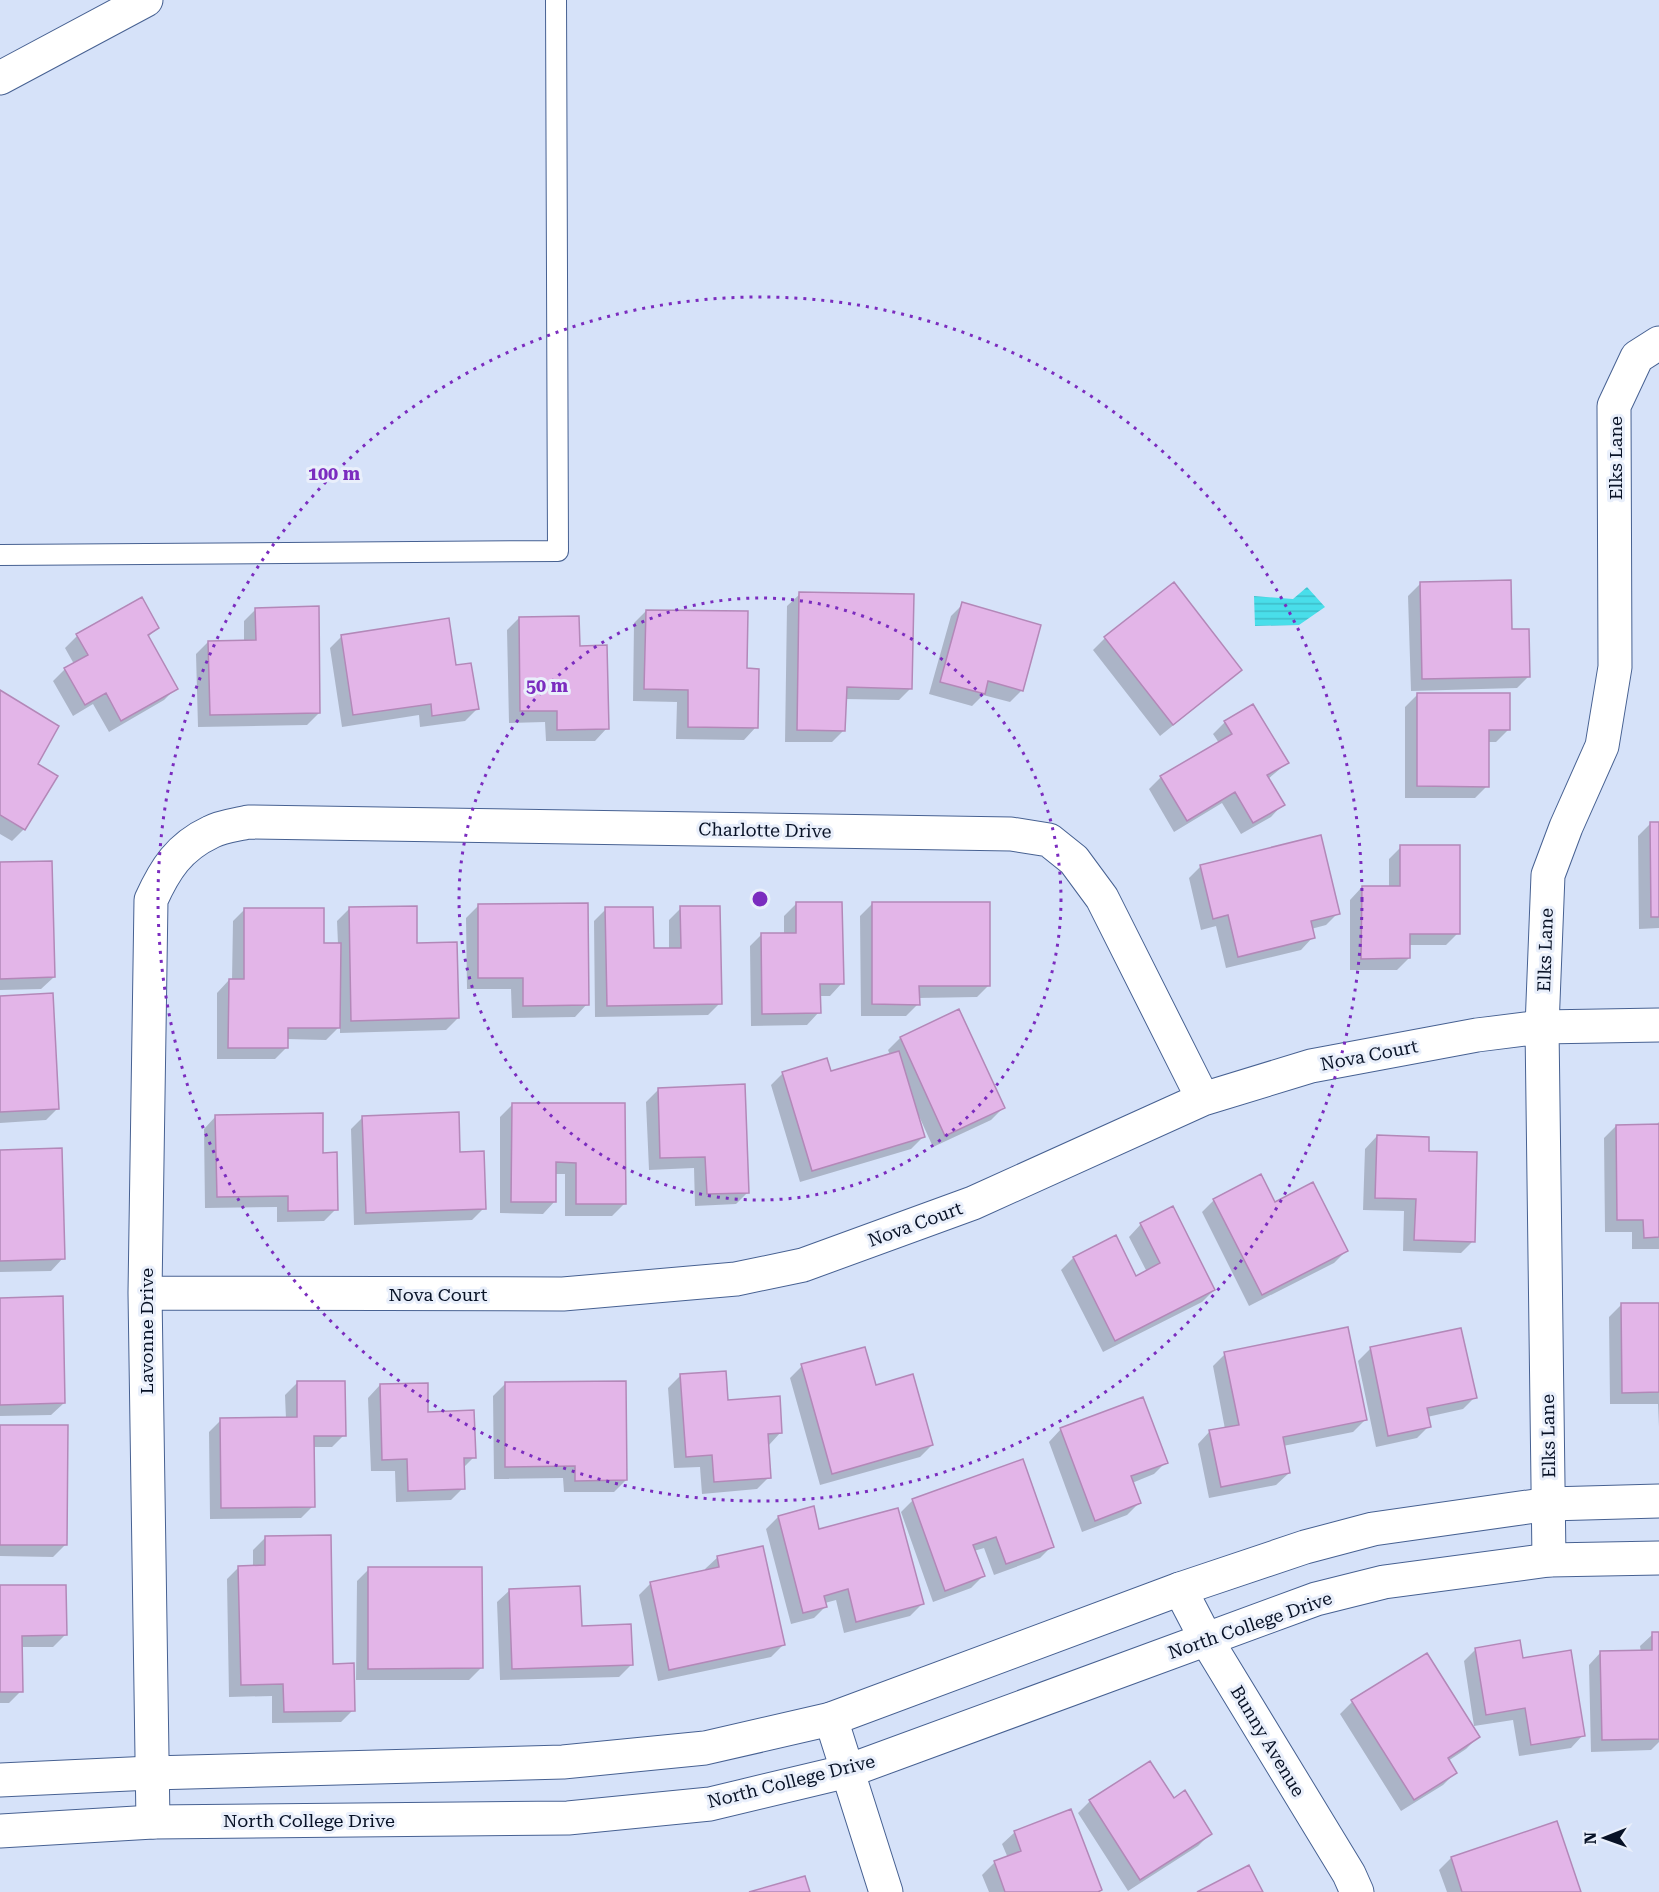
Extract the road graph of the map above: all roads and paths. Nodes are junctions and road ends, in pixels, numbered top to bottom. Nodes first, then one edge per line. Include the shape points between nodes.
1 (146, 0) edge
2 (556, 0) edge
3 (0, 78) edge
4 (1648, 350) edge
5 (0, 555) edge
6 (184, 850) joint
7 (1659, 1025) edge
8 (1542, 1027) junction
9 (1203, 1099) junction
10 (146, 1293) junction
11 (1659, 1501) edge
12 (1549, 1504) junction
13 (1659, 1558) edge
14 (1549, 1560) junction
15 (1180, 1589) junction
16 (1206, 1639) junction
17 (831, 1719) junction
18 (848, 1771) junction
19 (151, 1773) junction
20 (0, 1780) edge
21 (153, 1821) junction
22 (0, 1831) edge
23 (886, 1892) edge
24 (1357, 1892) edge

1 - 3 street
2 - 5 lane via 558,550
4 - 8 street, Elks Lane via 1614,406 1615,667 1602,746 1548,875
6 - 9 street, Charlotte Drive via 212,831 248,822 1011,834 1049,840 1074,860 1102,898
6 - 10 street, Lavonne Drive via 164,872 151,900
7 - 8 street, Nova Court
8 - 9 street, Nova Court via 1311,1066
8 - 12 street, Elks Lane
9 - 10 street, Nova Court via 973,1203 803,1265 736,1279 562,1294
10 - 19 street, Lavonne Drive
11 - 12 street
12 - 14 street, Elks Lane
12 - 15 street via 1373,1530 1305,1547
13 - 14 street, North College Drive
14 - 16 street, North College Drive via 1384,1582 1317,1599
15 - 16 street, Bunny Avenue
15 - 17 street
16 - 18 street, North College Drive
16 - 24 street, Bunny Avenue
17 - 18 street
17 - 19 street via 705,1748 563,1762
18 - 21 street, North College Drive via 710,1803 568,1818
18 - 23 street
19 - 20 street
19 - 21 street, Lavonne Drive
21 - 22 street, North College Drive

